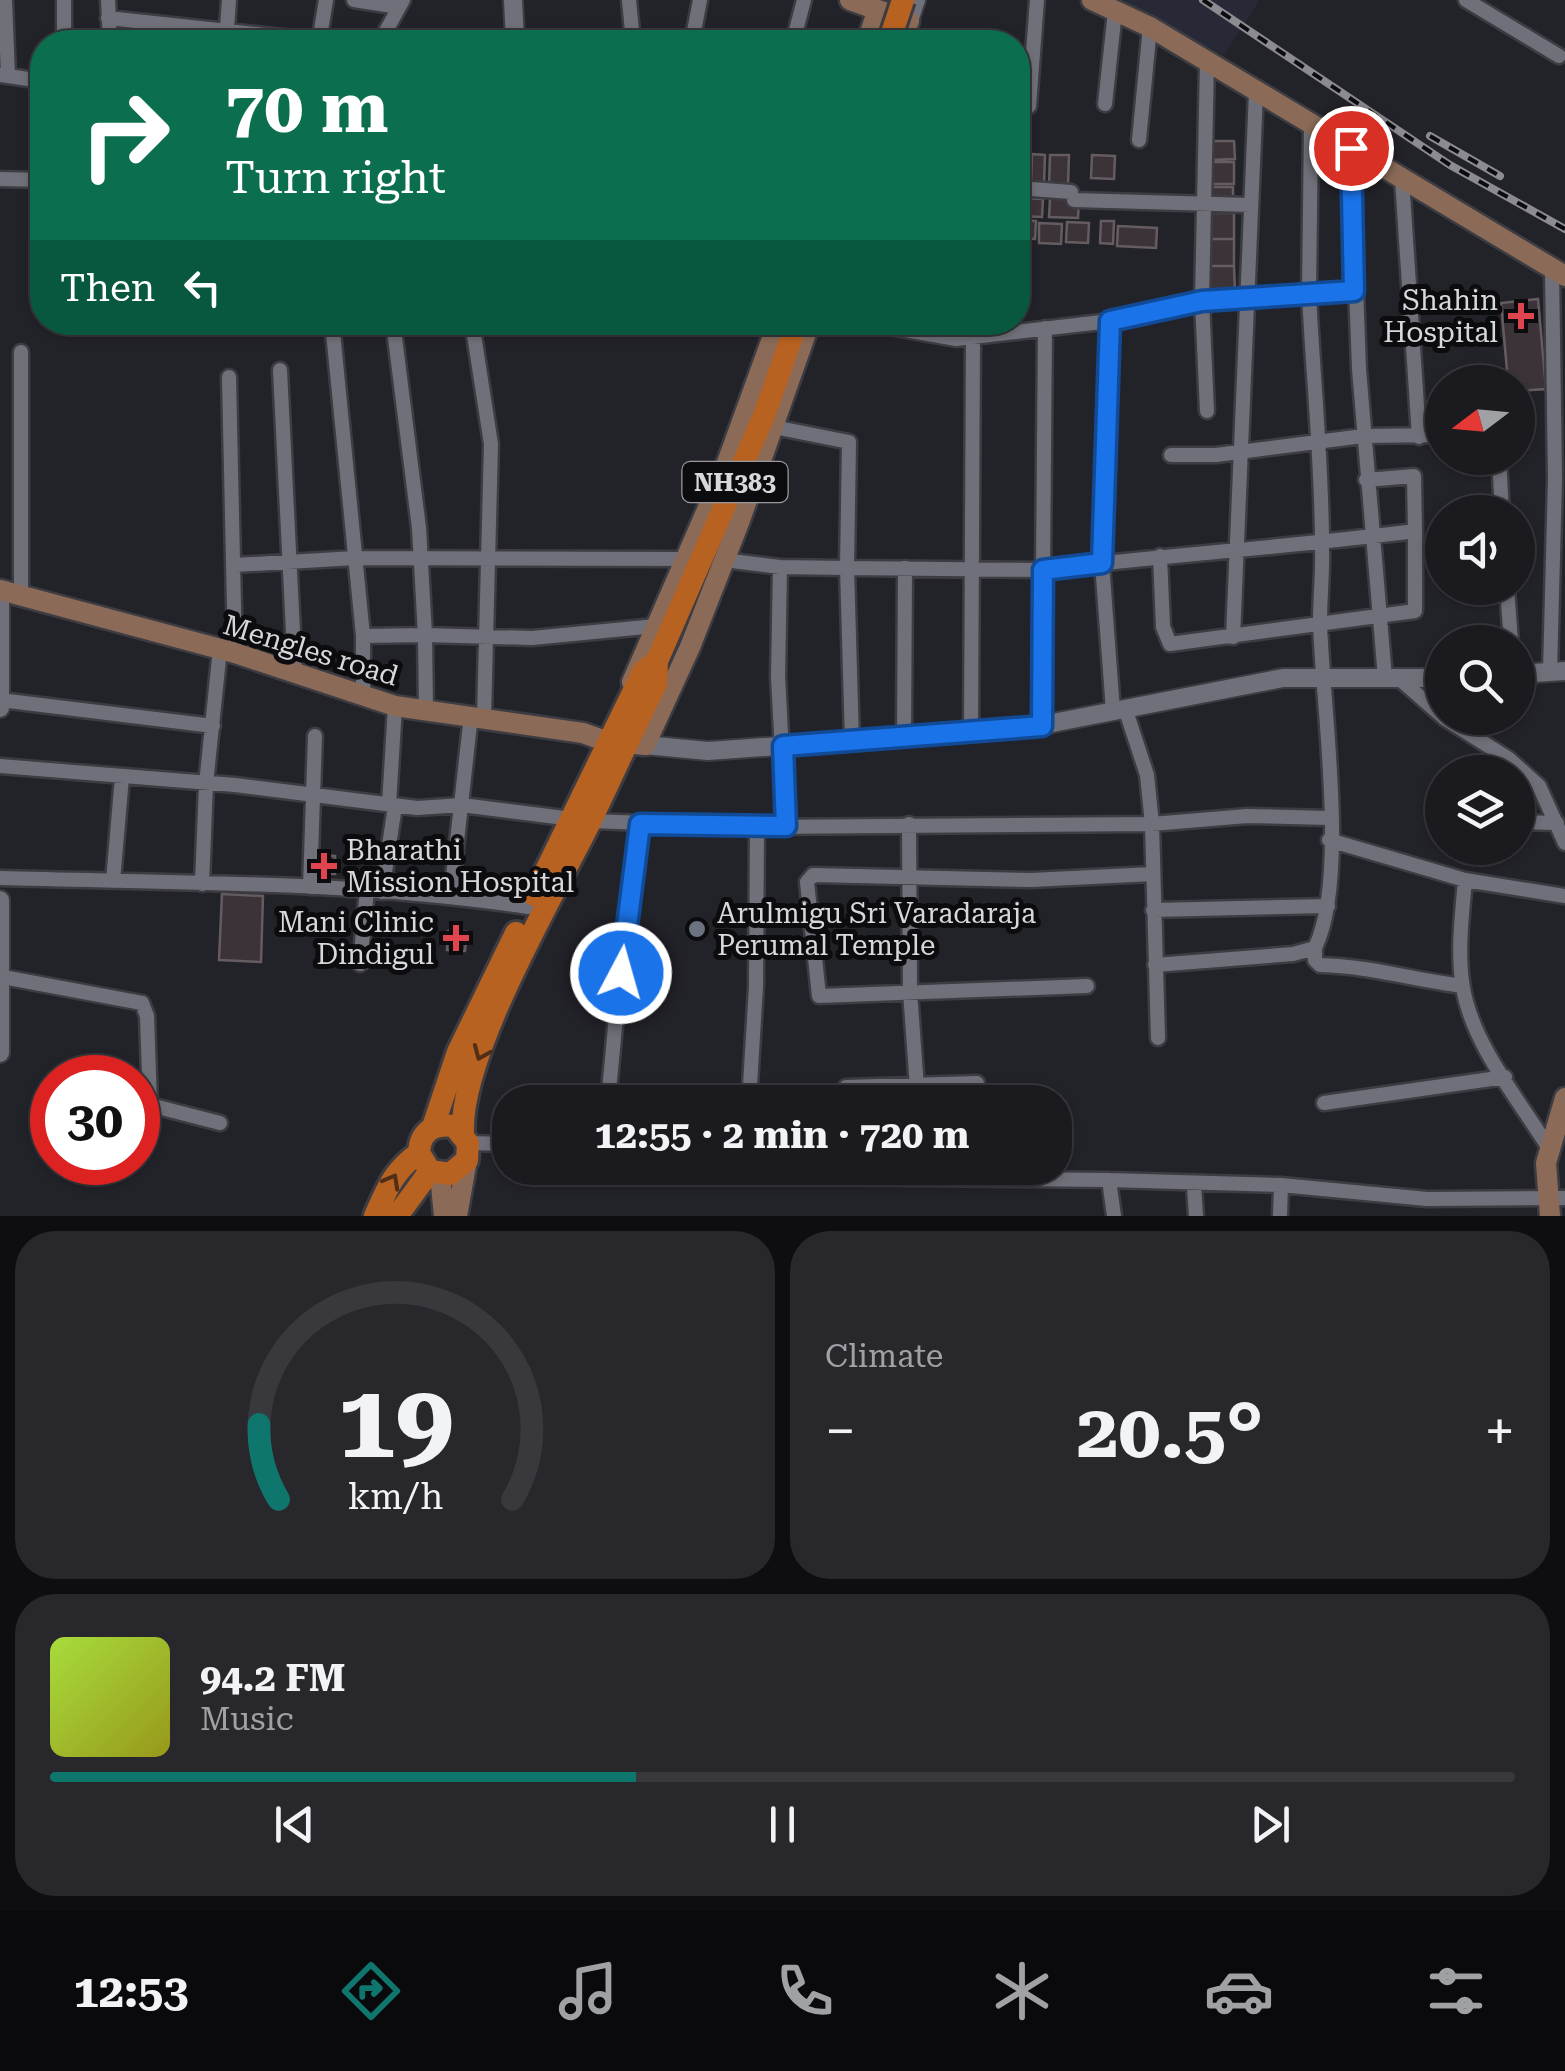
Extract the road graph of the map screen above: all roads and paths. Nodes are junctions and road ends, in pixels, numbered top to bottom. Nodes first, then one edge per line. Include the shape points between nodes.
1 (6, 0) edge
2 (64, 0) edge
3 (108, 0) edge
4 (229, 0) edge
5 (326, 0) edge
6 (354, 0) edge
7 (512, 0) edge
8 (629, 0) edge
9 (700, 0) edge
10 (804, 0) edge
11 (850, 0) edge
12 (916, 0) edge
13 (1038, 0) edge
14 (1092, 0) edge
15 (1466, 0) edge
16 (401, 3) edge
17 (906, 10) edge
18 (1115, 10) junction
19 (877, 12) junction
20 (108, 18) junction
21 (1150, 26) junction
22 (64, 30) edge
23 (109, 30) edge
24 (187, 30) edge
25 (227, 30) edge
26 (322, 30) edge
27 (386, 30) edge
28 (515, 30) edge
29 (633, 30) edge
30 (694, 30) edge
31 (796, 30) edge
32 (871, 30) edge
33 (1559, 56) dead end
34 (1206, 62) junction
35 (4, 76) edge
36 (30, 79) edge
37 (1256, 92) junction
38 (1030, 94) edge
39 (1105, 104) dead end
40 (1312, 127) junction
41 (1140, 140) dead end
42 (1351, 148) junction
43 (0, 179) edge
44 (1402, 179) junction
45 (30, 180) edge
46 (1030, 190) edge
47 (1204, 204) junction
48 (1250, 204) junction
49 (1559, 272) edge
50 (1354, 291) junction
51 (1309, 294) junction
52 (1246, 299) junction
53 (1202, 301) junction
54 (1110, 321) junction
55 (1045, 328) junction
56 (1030, 330) edge
57 (333, 335) edge
58 (394, 335) edge
59 (474, 335) edge
60 (773, 335) edge
61 (792, 335) edge
62 (806, 335) edge
63 (919, 335) edge
64 (988, 335) edge
65 (972, 337) junction
66 (21, 352) dead end
67 (280, 370) dead end
68 (228, 377) dead end
69 (1206, 411) dead end
70 (774, 427) junction
71 (1363, 436) junction
72 (1420, 437) junction
73 (1425, 437) edge
74 (1316, 442) junction
75 (1240, 453) junction
76 (1171, 455) dead end
77 (1366, 480) junction
78 (1415, 531) junction
79 (1370, 537) junction
80 (1322, 543) junction
81 (1236, 550) junction
82 (1160, 556) junction
83 (356, 558) junction
84 (420, 558) junction
85 (488, 558) junction
86 (685, 559) junction
87 (290, 560) junction
88 (724, 560) junction
89 (1102, 563) junction
90 (235, 564) junction
91 (780, 568) junction
92 (846, 568) junction
93 (905, 568) junction
94 (971, 570) junction
95 (1043, 570) junction
96 (7, 592) edge
97 (1380, 617) junction
98 (1320, 625) junction
99 (363, 636) junction
100 (425, 636) junction
101 (1233, 637) junction
102 (486, 639) junction
103 (660, 642) junction
104 (228, 651) junction
105 (1558, 671) edge
106 (295, 672) junction
107 (1326, 676) junction
108 (1425, 678) edge
109 (1393, 679) junction
110 (363, 696) junction
111 (0, 700) edge
112 (1425, 703) edge
113 (395, 706) junction
114 (0, 708) edge
115 (426, 710) junction
116 (1119, 710) junction
117 (477, 717) junction
118 (213, 726) junction
119 (1042, 726) junction
120 (970, 732) junction
121 (1471, 735) edge
122 (316, 736) dead end
123 (904, 737) junction
124 (852, 741) junction
125 (619, 743) junction
126 (783, 746) junction
127 (0, 766) edge
128 (122, 777) junction
129 (206, 784) junction
130 (311, 797) junction
131 (392, 805) junction
132 (462, 806) junction
133 (1330, 818) junction
134 (581, 820) junction
135 (1535, 822) edge
136 (1557, 823) junction
137 (640, 824) junction
138 (908, 824) junction
139 (1152, 824) junction
140 (786, 826) junction
141 (757, 827) junction
142 (1329, 840) junction
143 (1565, 843) edge
144 (1153, 874) junction
145 (0, 878) edge
146 (908, 879) junction
147 (1465, 880) junction
148 (113, 881) junction
149 (202, 884) junction
150 (310, 887) junction
151 (375, 891) junction
152 (451, 895) junction
153 (1565, 896) edge
154 (0, 903) edge
155 (1328, 906) junction
156 (528, 908) junction
157 (1153, 910) junction
158 (1315, 948) junction
159 (360, 964) dead end
160 (1155, 966) junction
161 (2, 977) edge
162 (1086, 986) dead end
163 (1462, 986) junction
164 (910, 991) junction
165 (1158, 1038) dead end
166 (0, 1052) edge
167 (1505, 1077) junction
168 (977, 1084) dead end
169 (610, 1085) edge
170 (750, 1085) edge
171 (917, 1085) edge
172 (971, 1085) edge
173 (1565, 1098) edge
174 (1324, 1103) dead end
175 (220, 1123) dead end
176 (433, 1127) junction
177 (492, 1144) edge
178 (466, 1145) junction
179 (1550, 1150) junction
180 (430, 1166) junction
181 (1072, 1179) edge
182 (1109, 1180) junction
183 (1281, 1185) junction
184 (1194, 1186) junction
185 (1427, 1199) junction
186 (1554, 1205) edge
187 (376, 1216) edge
188 (398, 1216) edge
189 (444, 1216) edge
190 (457, 1216) edge
191 (1114, 1216) edge
192 (1196, 1216) edge
193 (1280, 1216) edge
194 (1426, 1216) edge

1 - 35 street
2 - 22 street
3 - 20 street
4 - 25 street
5 - 26 street
6 - 16 street
7 - 28 street
8 - 29 street
9 - 30 street
10 - 31 street
11 - 19 main road
12 - 17 street
13 - 38 street
14 - 18 main road
15 - 33 street
16 - 27 street
17 - 19 main road
18 - 21 main road
18 - 39 street
19 - 32 main road
20 - 23 street
20 - 24 street
21 - 34 main road
21 - 41 street
34 - 37 main road
34 - 47 street
35 - 36 street
37 - 40 main road
37 - 48 street
40 - 42 main road
40 - 51 street
42 - 44 main road
42 - 50 street
43 - 45 street
44 - 49 main road
44 - 72 street
46 - 47 street
47 - 48 street
47 - 53 street
48 - 52 street
49 - 105 street
50 - 51 street
50 - 71 street
51 - 52 street
51 - 74 street
52 - 53 street
52 - 75 street
53 - 54 street
53 - 69 street
54 - 55 street
54 - 89 street
55 - 56 street
55 - 95 street
57 - 83 street
58 - 84 street
59 - 85 street via 491,444
60 - 86 main road
61 - 103 highway, NH383 via 765,414
62 - 70 main road
63 - 65 street
64 - 65 street
65 - 94 street
66 - 96 street
67 - 87 street
68 - 90 street
70 - 88 main road
70 - 92 street via 849,442
71 - 72 street
71 - 74 street
71 - 77 street
72 - 73 street
74 - 75 street
74 - 80 street
75 - 76 street
75 - 81 street
77 - 78 street via 1414,476
77 - 79 street
78 - 79 street
78 - 97 street via 1415,611
79 - 80 street
79 - 97 street
80 - 81 street
80 - 98 street
81 - 82 street
81 - 101 street
82 - 89 street
82 - 101 street via 1166,642
83 - 84 street
83 - 87 street
83 - 99 street
84 - 85 street
84 - 100 street
85 - 86 street
85 - 102 street
86 - 103 main road
87 - 90 street
87 - 106 street
88 - 91 street
88 - 125 main road
89 - 95 street
89 - 116 street
90 - 104 street
91 - 92 street
91 - 126 street
92 - 93 street
92 - 124 street
93 - 94 street
93 - 123 street
94 - 95 street
94 - 120 street
95 - 119 street
96 - 104 main road, Mengles road
96 - 111 street
97 - 98 street
97 - 109 street
98 - 101 street
98 - 107 street
99 - 100 street
99 - 110 street
100 - 102 street
100 - 115 street
102 - 103 street
102 - 117 street
103 - 125 highway via 656,684
103 - 125 main road via 618,714
104 - 106 main road, Mengles road
104 - 118 street
106 - 110 main road, Mengles road
107 - 109 street
107 - 116 street
107 - 133 street
108 - 109 street
109 - 112 street
110 - 113 main road, Mengles road
111 - 114 street
111 - 118 street
113 - 115 main road, Mengles road
113 - 131 street
115 - 117 main road, Mengles road
116 - 119 street
116 - 139 street via 1146,775
117 - 125 main road, Mengles road
117 - 132 street
118 - 129 street
119 - 120 street
120 - 123 street
121 - 136 street via 1539,786
122 - 130 street
123 - 124 street
124 - 126 street
125 - 126 street via 708,750
125 - 134 highway
126 - 140 street
127 - 128 street
128 - 129 street
128 - 148 street
129 - 130 street
129 - 149 street
130 - 131 street
130 - 150 street
131 - 132 street
131 - 151 street
132 - 134 street
132 - 152 street
133 - 139 street
133 - 142 street
134 - 137 street
134 - 156 highway
134 -> 178 highway via 474,1072 462,1106
135 - 136 street
136 - 143 street
137 - 141 street
137 - 169 street
138 - 139 street
138 - 140 street
138 - 146 street
139 - 144 street
140 - 141 street
141 - 170 street
142 - 147 street
142 - 155 street
144 - 146 street
144 - 157 street
145 - 148 street
146 - 164 street
146 - 164 street via 813,876 807,882 818,996
147 - 153 street
147 - 163 street
148 - 149 street
149 - 150 street
150 - 151 street
151 - 152 street
151 - 159 street
152 - 156 street
154 - 161 street
155 - 157 street
155 - 158 street
156 - 176 highway via 458,1052
157 - 160 street
158 - 160 street
158 - 163 street via 1320,965 1364,966
160 - 165 street
161 - 166 street
161 - 175 street via 142,1002 150,1105
162 - 164 street
163 - 167 street via 1474,1024
164 - 171 street
167 - 174 street
167 - 179 street
168 - 172 street
173 - 179 main road
176 - 178 highway via 454,1126
176 - 180 highway via 424,1134
177 - 178 street
178 - 180 highway via 450,1174
178 - 190 main road
179 - 186 main road
187 -> 180 highway via 400,1166
180 - 188 highway
180 - 189 main road
181 - 182 street
182 - 184 street
182 - 191 street
183 - 184 street
183 - 185 street
183 - 193 street
184 - 192 street
185 - 186 street
185 - 194 street

